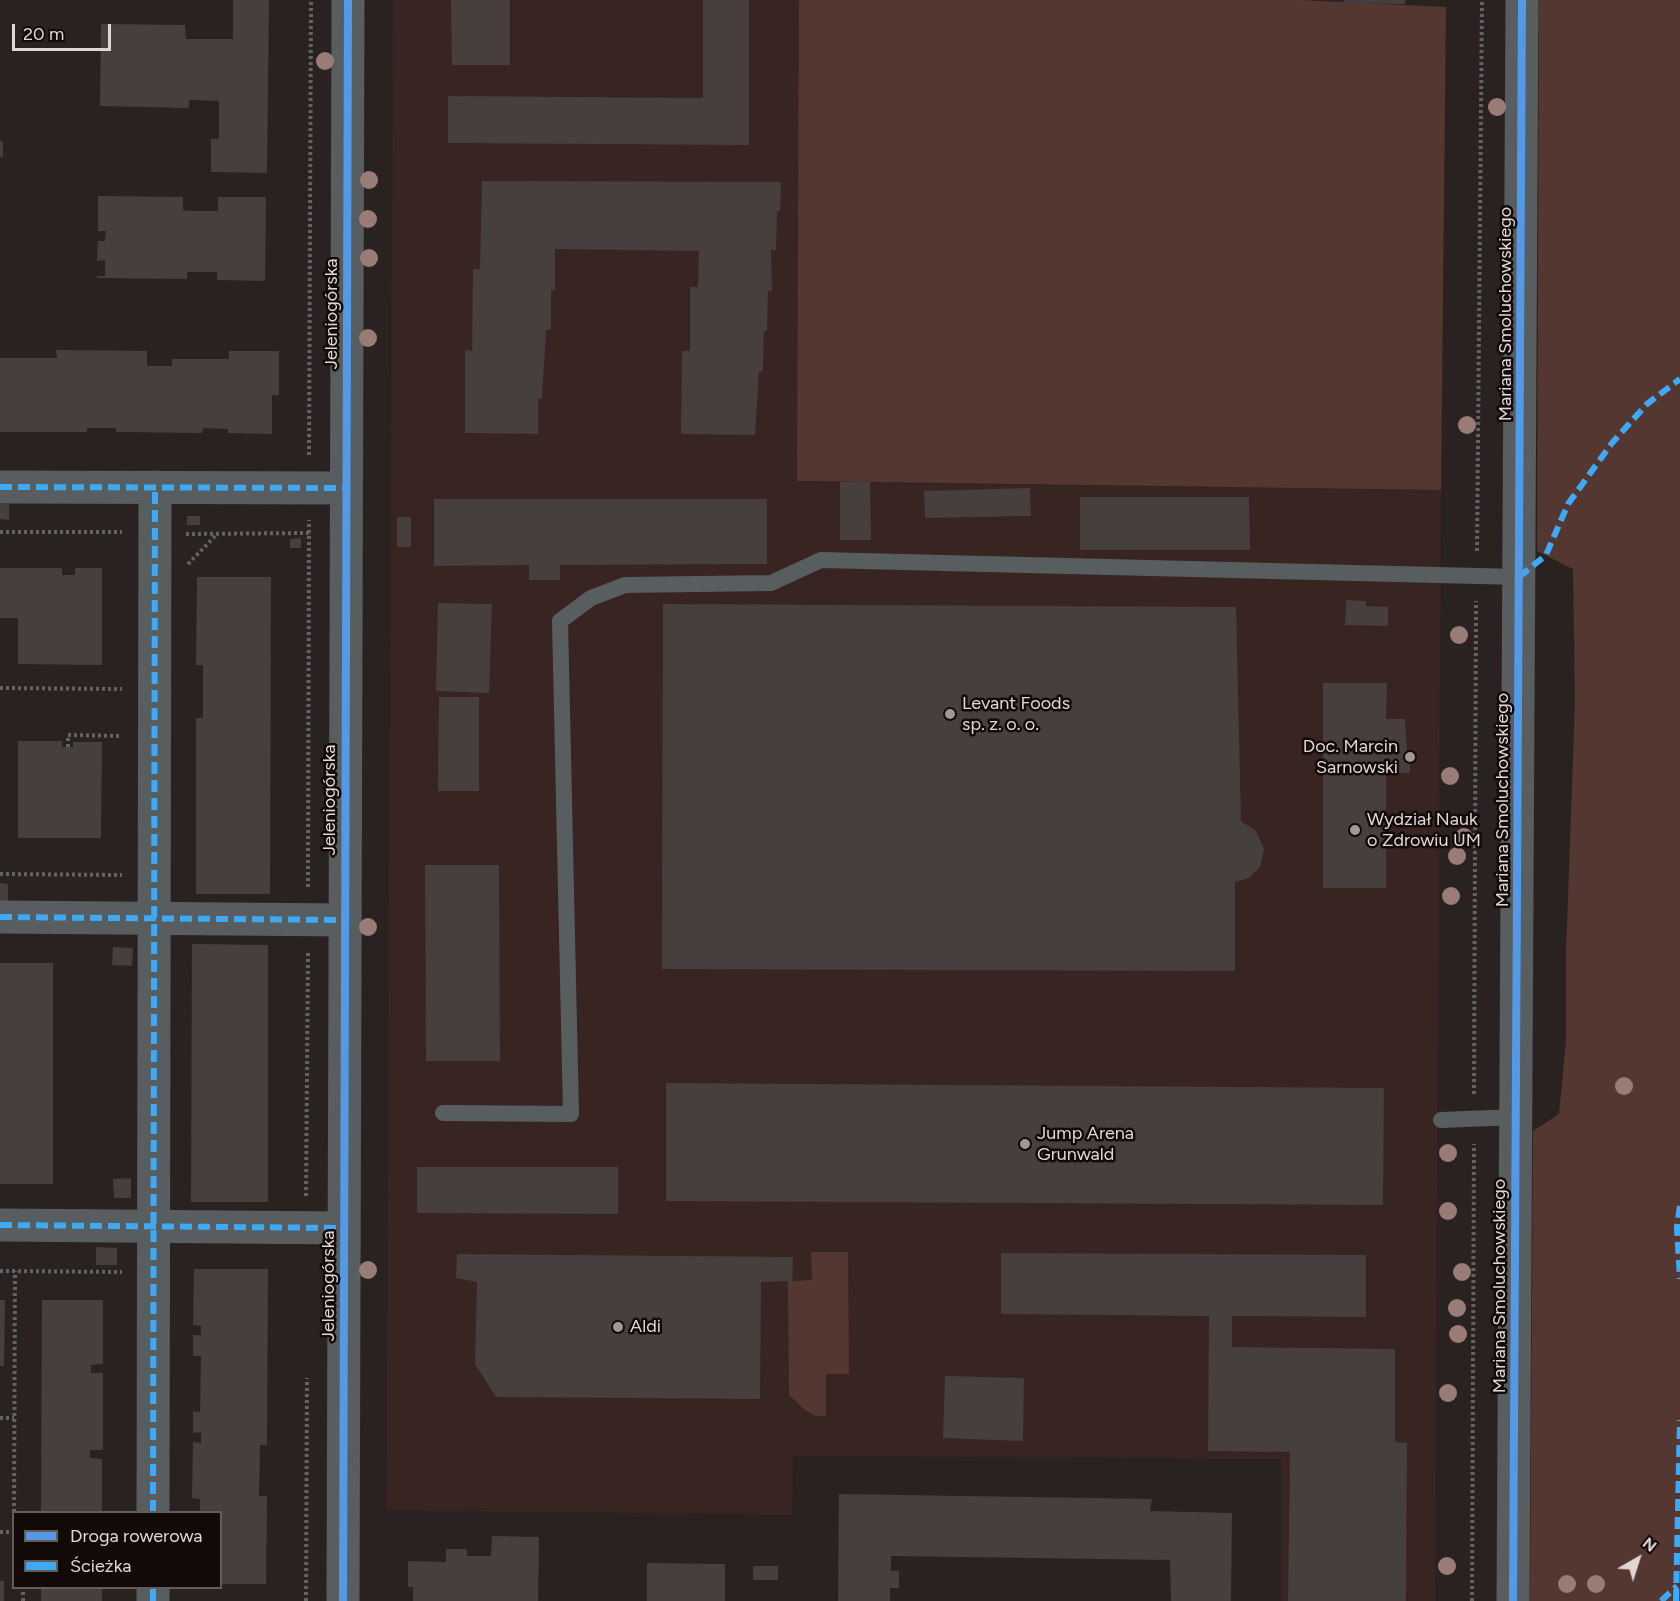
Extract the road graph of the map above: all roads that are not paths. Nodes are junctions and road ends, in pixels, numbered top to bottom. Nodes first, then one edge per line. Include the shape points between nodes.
1 (348, 0) edge
2 (1522, 0) edge
3 (0, 487) edge
4 (155, 487) junction
5 (346, 488) junction
6 (1519, 577) junction
7 (0, 917) edge
8 (154, 918) junction
9 (345, 920) junction
10 (443, 1113) dead end
11 (1516, 1118) junction
12 (1441, 1120) dead end
13 (0, 1225) edge
14 (154, 1226) junction
15 (344, 1228) junction
16 (153, 1511) edge
17 (343, 1601) edge
18 (1514, 1601) edge

1 - 5 street, Jeleniogórska
2 - 6 street, Mariana Smoluchowskiego
3 - 4 street
4 - 5 street
4 - 8 street
5 - 9 street, Jeleniogórska
6 - 10 lane via 821,560 771,583 625,585 591,598 560,621 572,1114
6 - 11 street, Mariana Smoluchowskiego
7 - 8 street
8 - 9 street
8 - 14 street
9 - 15 street, Jeleniogórska
11 - 12 lane
11 - 18 street, Mariana Smoluchowskiego
13 - 14 street, Jeleniogórska
14 - 15 street, Jeleniogórska
14 - 16 street
15 - 17 street, Jeleniogórska

